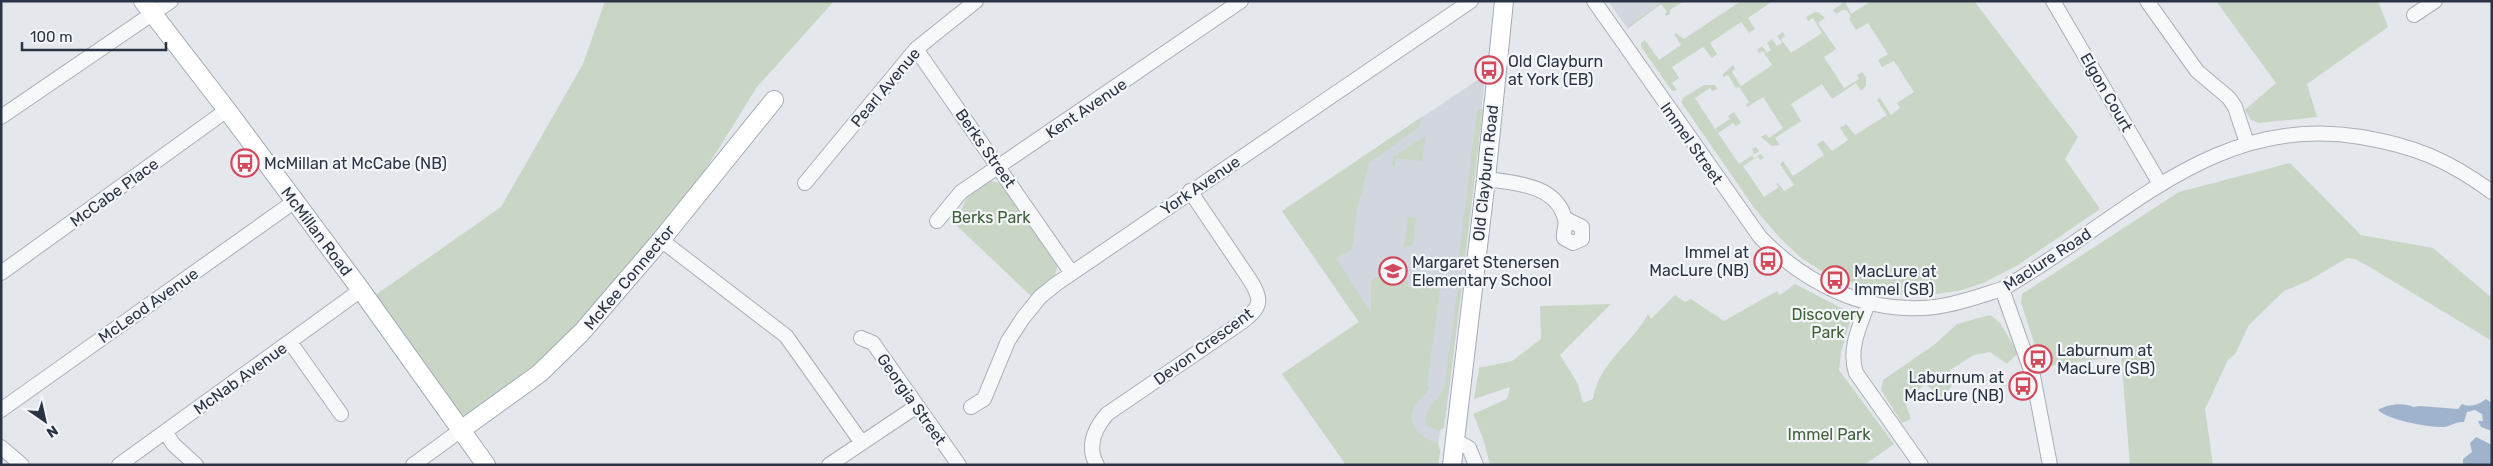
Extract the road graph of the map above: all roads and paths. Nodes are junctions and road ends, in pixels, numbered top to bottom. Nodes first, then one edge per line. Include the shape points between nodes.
1 (171, 1) edge
2 (976, 1) edge
3 (1242, 1) edge
4 (1471, 1) edge
5 (1504, 1) edge
6 (1594, 1) edge
7 (2053, 1) edge
8 (2147, 1) edge
9 (2436, 1) edge
10 (147, 8) edge
11 (2414, 15) dead end
12 (916, 49) junction
13 (774, 100) dead end
14 (227, 110) junction
15 (1, 117) edge
16 (2246, 142) junction
17 (1000, 166) junction
18 (1486, 179) junction
19 (805, 184) dead end
20 (2160, 184) junction
21 (1190, 191) junction
22 (2492, 192) edge
23 (295, 201) junction
24 (1566, 219) dead end
25 (936, 222) dead end
26 (661, 240) junction
27 (1071, 272) junction
28 (1, 273) edge
29 (1802, 274) joint
30 (2002, 289) junction
31 (361, 290) junction
32 (1868, 303) junction
33 (862, 338) dead end
34 (290, 342) junction
35 (917, 406) junction
36 (972, 407) dead end
37 (1, 410) edge
38 (341, 414) dead end
39 (461, 430) junction
40 (165, 432) junction
41 (1456, 441) junction
42 (862, 443) junction
43 (1, 447) edge
44 (22, 465) edge
45 (118, 465) edge
46 (196, 465) edge
47 (413, 465) edge
48 (486, 465) edge
49 (829, 465) edge
50 (958, 465) edge
51 (1097, 465) edge
52 (1452, 465) edge
53 (1476, 465) edge
54 (1921, 465) edge
55 (2050, 465) edge

1 - 10 street
2 - 12 street, Pearl Avenue
3 - 17 street, Kent Avenue
4 - 21 street, York Avenue
5 - 18 main road, Old Clayburn Road
6 - 29 street, Immel Street via 1744,216 1775,252
7 - 20 street, Elgon Court
8 - 16 street via 2197,71 2229,98
9 - 11 street
10 - 14 main road, McMillan Road
10 - 15 street
12 - 17 street, Berks Street
12 - 19 street, Pearl Avenue
13 - 26 main road, McKee Connector
14 - 23 main road, McMillan Road
14 - 28 street, McCabe Place
16 - 20 street, Maclure Road via 2189,166
16 - 22 street, Maclure Road via 2330,132 2384,141 2439,158
17 - 25 street, Kent Avenue via 961,192
17 - 27 street, Berks Street
18 - 24 street via 1534,186 1546,192
18 - 41 main road, Old Clayburn Road
20 - 30 street, Maclure Road
21 - 27 street, York Avenue
21 - 51 street, Devon Crescent via 1250,280 1259,302 1255,312 1242,322 1108,414 1095,431 1092,441
23 - 31 main road, McMillan Road
23 - 37 street, McLeod Avenue
26 - 39 main road, McKee Connector via 582,332 540,373
26 - 42 street via 786,336
27 - 36 street, York Avenue via 1040,297 1023,318 1008,341 984,399
29 - 32 street, Maclure Road
30 - 32 street, Maclure Road via 1934,307
30 - 55 street via 2033,376
31 - 34 street, McNab Avenue
31 - 39 main road, McMillan Road
32 - 54 street via 1852,351 1856,372
33 - 35 street, Georgia Street via 873,343
34 - 38 street
34 - 40 street, McNab Avenue
35 - 42 street
35 - 50 street, Georgia Street
39 - 47 street
39 - 48 main road, McMillan Road
40 - 45 street, McNab Avenue
40 - 46 street
41 - 52 main road, Old Clayburn Road
41 - 53 street via 1469,448
42 - 49 street
43 - 44 street

